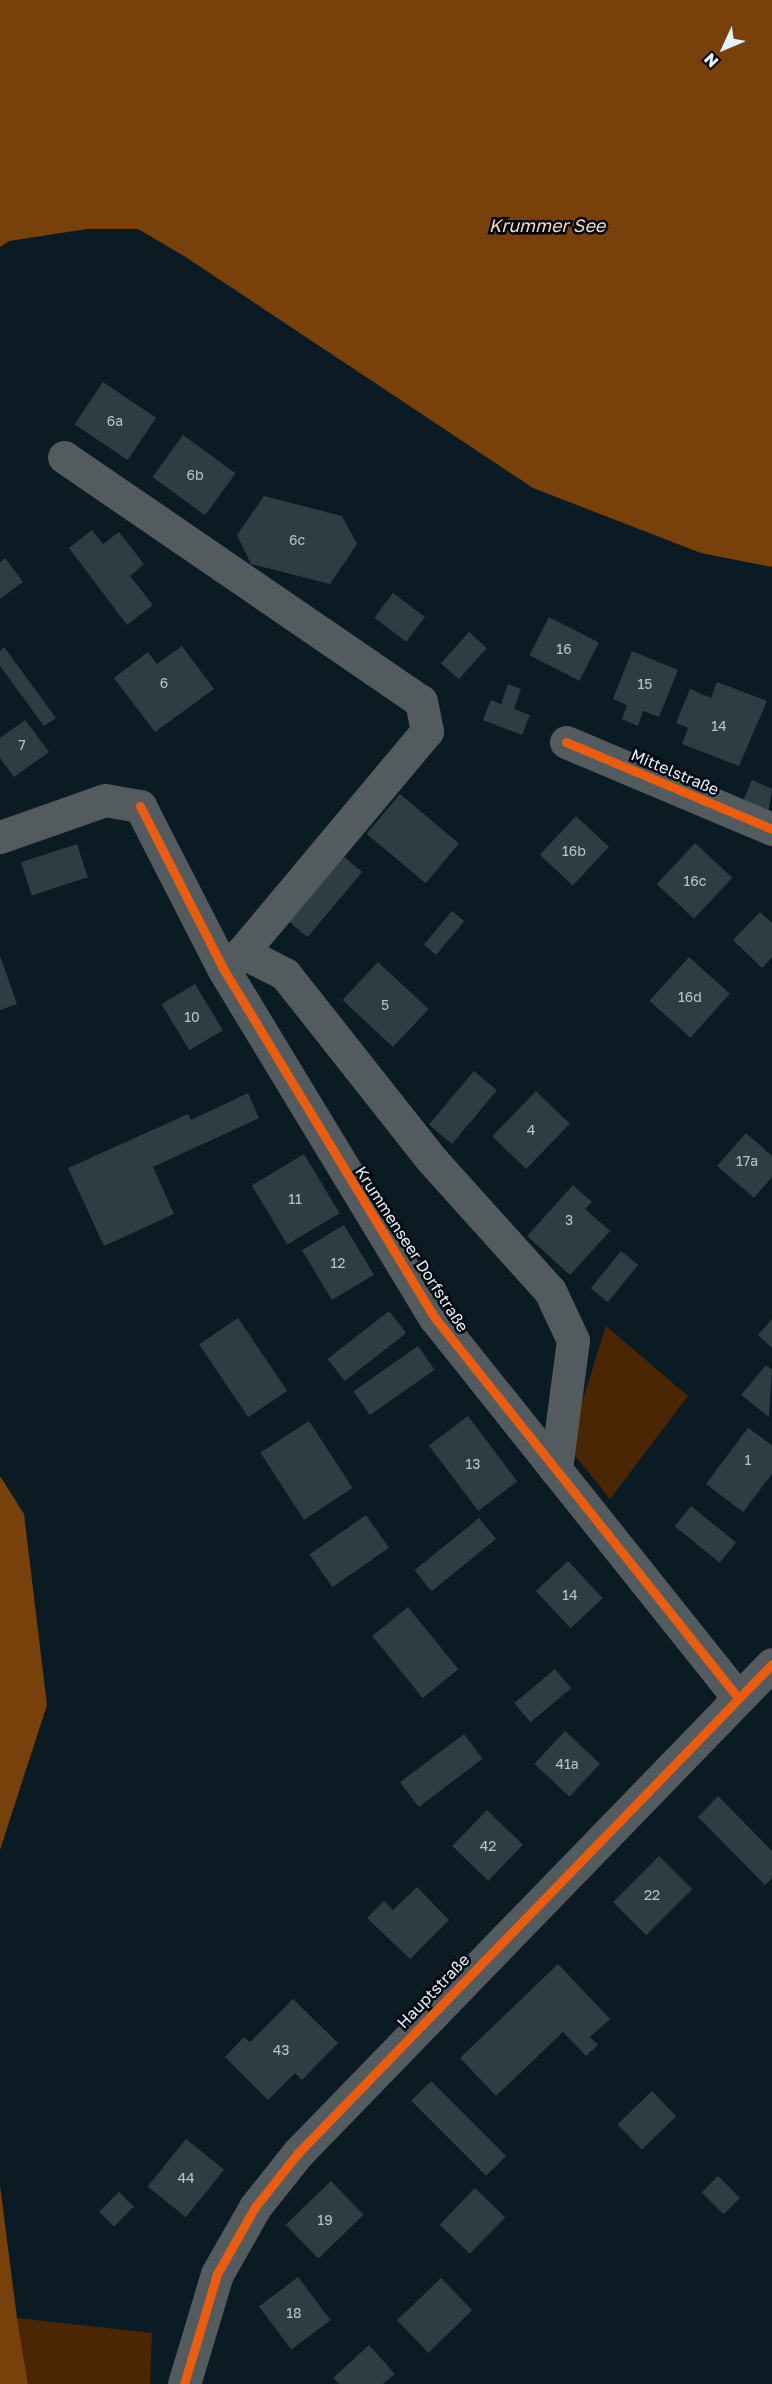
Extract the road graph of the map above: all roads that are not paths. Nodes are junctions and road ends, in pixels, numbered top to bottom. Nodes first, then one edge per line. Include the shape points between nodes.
1 (64, 457) dead end
2 (566, 742) dead end
3 (772, 829) edge
4 (0, 837) edge
5 (233, 961) junction
6 (556, 1470) junction
7 (772, 1664) edge
8 (738, 1698) junction
9 (184, 2384) edge

1 - 5 street via 421,701 427,731
2 - 3 street, Mittelstraße
4 - 5 street, Krummenseer Dorfstraße via 105,800 140,806
5 - 6 street, Krummenseer Dorfstraße via 435,1318
5 - 6 street via 285,974 432,1160 550,1291 573,1340
6 - 8 street, Krummenseer Dorfstraße
7 - 8 street, Hauptstraße
8 - 9 street, Hauptstraße via 298,2153 255,2207 217,2274

